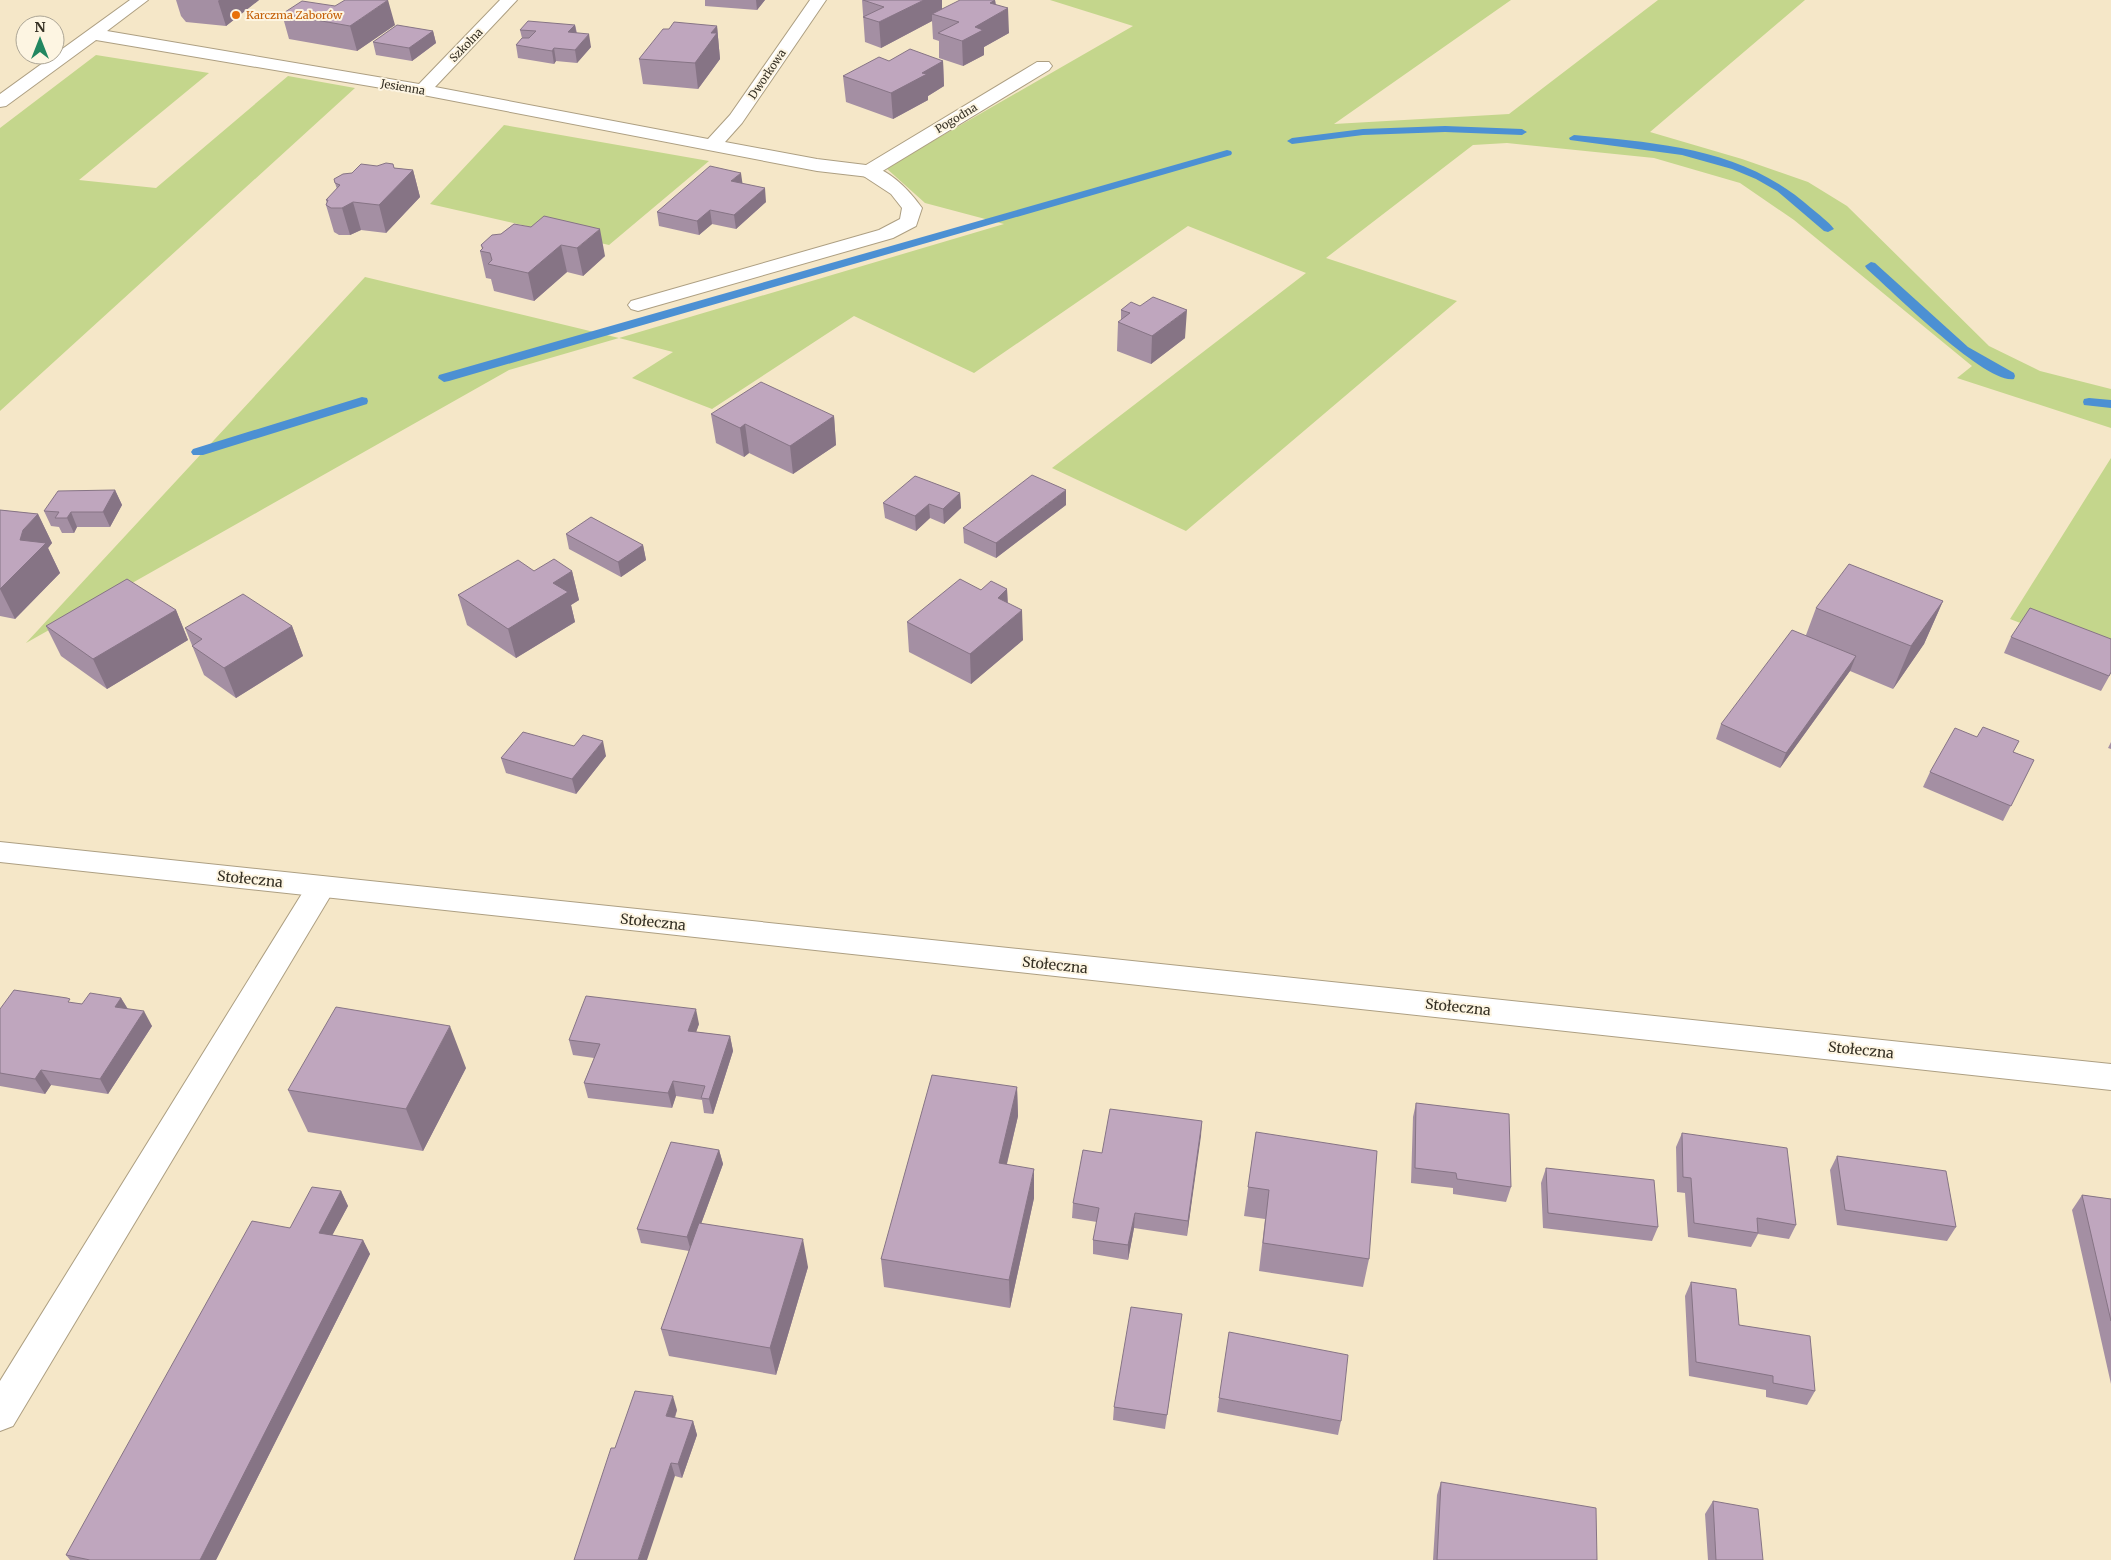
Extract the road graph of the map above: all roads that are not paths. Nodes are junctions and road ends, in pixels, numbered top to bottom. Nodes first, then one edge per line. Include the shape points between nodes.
1 (140, 0) edge
2 (509, 0) edge
3 (818, 0) edge
4 (94, 34) junction
5 (1043, 66) dead end
6 (423, 90) junction
7 (0, 102) edge
8 (712, 145) junction
9 (869, 170) junction
10 (638, 305) dead end
11 (0, 852) edge
12 (321, 887) junction
13 (2111, 1077) edge
14 (0, 1414) edge

1 - 4 street
2 - 6 street, Szkolna
3 - 8 street, Dworkowa via 736,119
4 - 6 street, Jesienna
4 - 7 street
5 - 9 street, Pogodna
6 - 8 street, Jesienna
8 - 9 street, Jesienna via 818,165
9 - 10 street via 898,190 912,208 909,222 886,234
11 - 12 street, Stołeczna
12 - 13 street, Stołeczna
12 - 14 street

